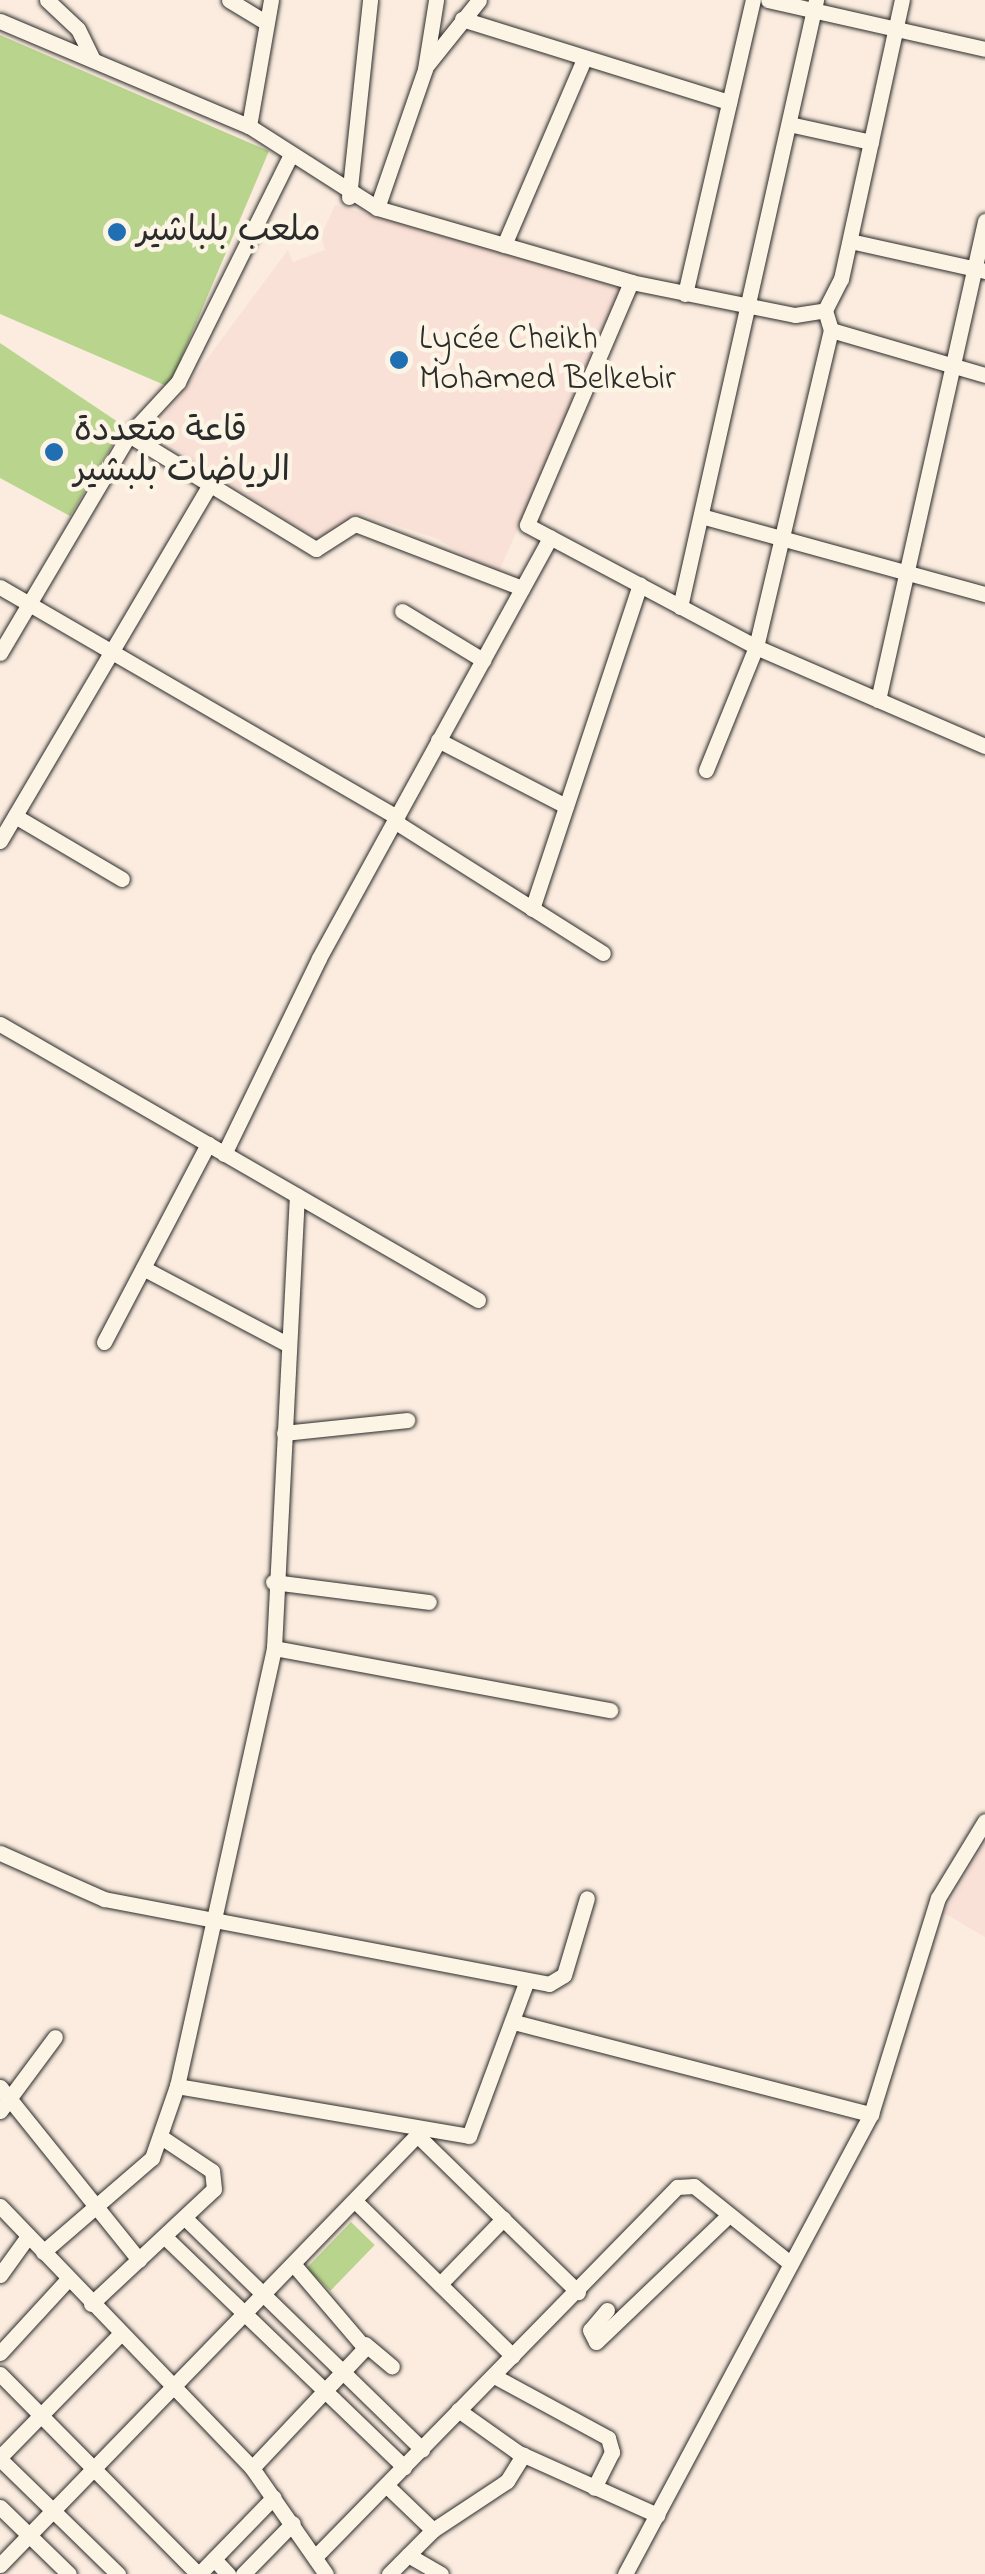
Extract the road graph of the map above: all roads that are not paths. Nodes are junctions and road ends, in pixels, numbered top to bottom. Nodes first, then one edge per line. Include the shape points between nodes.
1 (46, 0) edge
2 (228, 0) edge
3 (272, 0) edge
4 (370, 0) edge
5 (436, 0) edge
6 (478, 0) edge
7 (753, 0) edge
8 (768, 0) edge
9 (902, 0) edge
10 (815, 5) edge
11 (462, 19) junction
12 (0, 21) edge
13 (268, 23) junction
14 (896, 29) junction
15 (985, 49) edge
16 (584, 59) junction
17 (93, 60) junction
18 (425, 68) junction
19 (729, 102) junction
20 (789, 124) junction
21 (249, 126) junction
22 (871, 142) junction
23 (291, 154) junction
24 (348, 196) junction
25 (376, 208) junction
26 (985, 221) edge
27 (850, 241) junction
28 (504, 245) junction
29 (980, 270) edge
30 (631, 282) junction
31 (685, 294) junction
32 (750, 306) junction
33 (825, 310) junction
34 (830, 330) junction
35 (952, 365) junction
36 (985, 375) edge
37 (129, 436) junction
38 (210, 485) junction
39 (701, 516) junction
40 (550, 537) junction
41 (783, 539) junction
42 (907, 573) junction
43 (640, 585) junction
44 (0, 586) edge
45 (522, 588) junction
46 (985, 594) edge
47 (30, 600) junction
48 (680, 606) junction
49 (402, 611) dead end
50 (756, 647) junction
51 (113, 649) junction
52 (0, 653) edge
53 (482, 660) junction
54 (878, 700) junction
55 (438, 740) junction
56 (985, 746) edge
57 (706, 770) dead end
58 (566, 806) junction
59 (15, 816) junction
60 (395, 819) junction
61 (0, 841) edge
62 (122, 879) dead end
63 (532, 909) junction
64 (603, 954) dead end
65 (0, 1024) edge
66 (208, 1144) junction
67 (224, 1154) junction
68 (297, 1196) junction
69 (143, 1268) junction
70 (478, 1300) dead end
71 (104, 1342) dead end
72 (287, 1344) junction
73 (407, 1420) dead end
74 (284, 1433) junction
75 (273, 1582) junction
76 (429, 1602) dead end
77 (274, 1648) junction
78 (610, 1710) dead end
79 (985, 1822) edge
80 (0, 1853) edge
81 (587, 1898) dead end
82 (210, 1923) junction
83 (527, 1980) junction
84 (514, 2022) junction
85 (55, 2038) dead end
86 (177, 2086) junction
87 (6, 2091) edge
88 (0, 2111) edge
89 (871, 2114) junction
90 (420, 2132) junction
91 (164, 2139) junction
92 (355, 2201) junction
93 (96, 2205) junction
94 (0, 2206) edge
95 (729, 2215) junction
96 (186, 2219) junction
97 (503, 2219) junction
98 (28, 2236) junction
99 (165, 2237) junction
100 (43, 2252) junction
101 (140, 2260) junction
102 (294, 2264) junction
103 (791, 2264) junction
104 (0, 2275) edge
105 (68, 2279) junction
106 (440, 2284) junction
107 (580, 2290) junction
108 (264, 2295) junction
109 (91, 2304) junction
110 (606, 2310) junction
111 (246, 2314) junction
112 (622, 2326) junction
113 (120, 2334) junction
114 (365, 2344) junction
115 (0, 2353) edge
116 (513, 2356) junction
117 (392, 2367) dead end
118 (0, 2374) edge
119 (345, 2374) junction
120 (494, 2376) junction
121 (175, 2389) junction
122 (327, 2392) junction
123 (458, 2410) junction
124 (40, 2416) junction
125 (422, 2449) junction
126 (523, 2454) junction
127 (0, 2458) edge
128 (404, 2467) junction
129 (252, 2468) junction
130 (96, 2469) junction
131 (386, 2485) junction
132 (594, 2488) junction
133 (274, 2496) junction
134 (0, 2506) edge
135 (54, 2511) junction
136 (657, 2515) junction
137 (293, 2523) junction
138 (434, 2530) junction
139 (30, 2535) junction
140 (408, 2555) junction
141 (314, 2557) junction
142 (214, 2559) junction
143 (0, 2565) edge
144 (70, 2574) edge
145 (118, 2574) edge
146 (198, 2574) edge
147 (228, 2574) edge
148 (243, 2574) edge
149 (326, 2574) edge
150 (389, 2574) edge
151 (441, 2574) edge
152 (624, 2574) edge

1 - 17 street via 78,29
2 - 13 street
3 - 13 street
4 - 24 street
5 - 18 street
6 - 11 street
7 - 19 street
8 - 10 street
9 - 14 street
10 - 14 street
10 - 20 street
11 - 16 street
11 - 18 street
12 - 17 street
13 - 21 street
14 - 15 street
14 - 22 street
16 - 19 street
16 - 28 street
17 - 21 street
18 - 25 street
19 - 31 street
20 - 22 street
20 - 32 street
21 - 23 street
22 - 27 street
23 - 24 street
23 - 37 street via 178,382
24 - 25 street
25 - 28 street
26 - 29 street
27 - 29 street
27 - 33 street
28 - 30 street
29 - 35 street
30 - 31 street
30 - 40 street via 527,525
31 - 32 street
32 - 33 street
32 - 39 street
33 - 34 street
34 - 35 street
34 - 41 street
35 - 36 street
35 - 42 street
37 - 38 street
37 - 47 street
38 - 45 street via 316,549 355,524
38 - 51 street
39 - 41 street
39 - 48 street
40 - 43 street
40 - 45 street
41 - 42 street
41 - 50 street
42 - 46 street
42 - 54 street
43 - 48 street
43 - 58 street
44 - 47 street
45 - 53 street
47 - 51 street
47 - 52 street
48 - 50 street
49 - 53 street
50 - 54 street
50 - 57 street
51 - 59 street
51 - 60 street
53 - 55 street
54 - 56 street
55 - 58 street
55 - 60 street
58 - 63 street
59 - 61 street
59 - 62 street
60 - 63 street
60 - 67 street
63 - 64 street
65 - 66 street
66 - 67 street
66 - 69 street
67 - 68 street
68 - 70 street
68 - 72 street
69 - 71 street
69 - 72 street
72 - 74 street
73 - 74 street
74 - 75 street
75 - 76 street
75 - 77 street
77 - 78 street
77 - 82 street
79 - 89 street via 938,1898
80 - 82 street via 104,1898
81 - 83 street via 562,1979
82 - 83 street
82 - 86 street
83 - 84 street
84 - 89 street
84 - 90 street via 476,2130 460,2138
85 - 87 street
86 - 90 street
86 - 91 street
87 - 88 street
87 - 93 street
89 - 103 street
90 - 92 street
90 - 97 street
91 - 93 street
91 - 96 street via 215,2176
92 - 102 street
92 - 106 street
93 - 100 street
93 - 101 street
94 - 98 street
95 - 103 street
95 - 107 street via 681,2185
95 - 112 street
96 - 99 street
96 - 108 street
97 - 106 street
97 - 107 street
98 - 100 street
98 - 104 street
99 - 101 street
99 - 111 street
100 - 105 street
101 - 109 street
102 - 108 street
102 - 114 street
103 - 136 street
105 - 109 street
105 - 115 street
106 - 116 street
107 - 110 street
107 - 116 street
108 - 111 street
108 - 119 street
109 - 113 street
110 - 112 street
110 - 112 street via 593,2340
111 - 121 street
111 - 122 street
113 - 121 street
113 - 124 street
114 - 117 street
114 - 119 street
116 - 120 street
118 - 124 street
119 - 122 street
119 - 125 street
120 - 123 street
120 - 132 street via 608,2438
121 - 129 street
121 - 130 street
122 - 128 street
122 - 129 street
123 - 125 street
123 - 126 street
124 - 127 street
124 - 130 street
125 - 128 street
126 - 132 street
126 - 138 street via 498,2488
127 - 135 street
128 - 131 street
129 - 133 street
130 - 135 street
130 - 146 street
131 - 138 street
131 - 141 street
132 - 136 street
133 - 137 street
133 - 142 street
134 - 139 street
135 - 139 street
135 - 145 street
136 - 152 street
137 - 141 street
137 - 148 street
138 - 140 street
139 - 143 street
139 - 144 street
140 - 150 street
140 - 151 street
141 - 149 street
142 - 146 street
142 - 147 street

